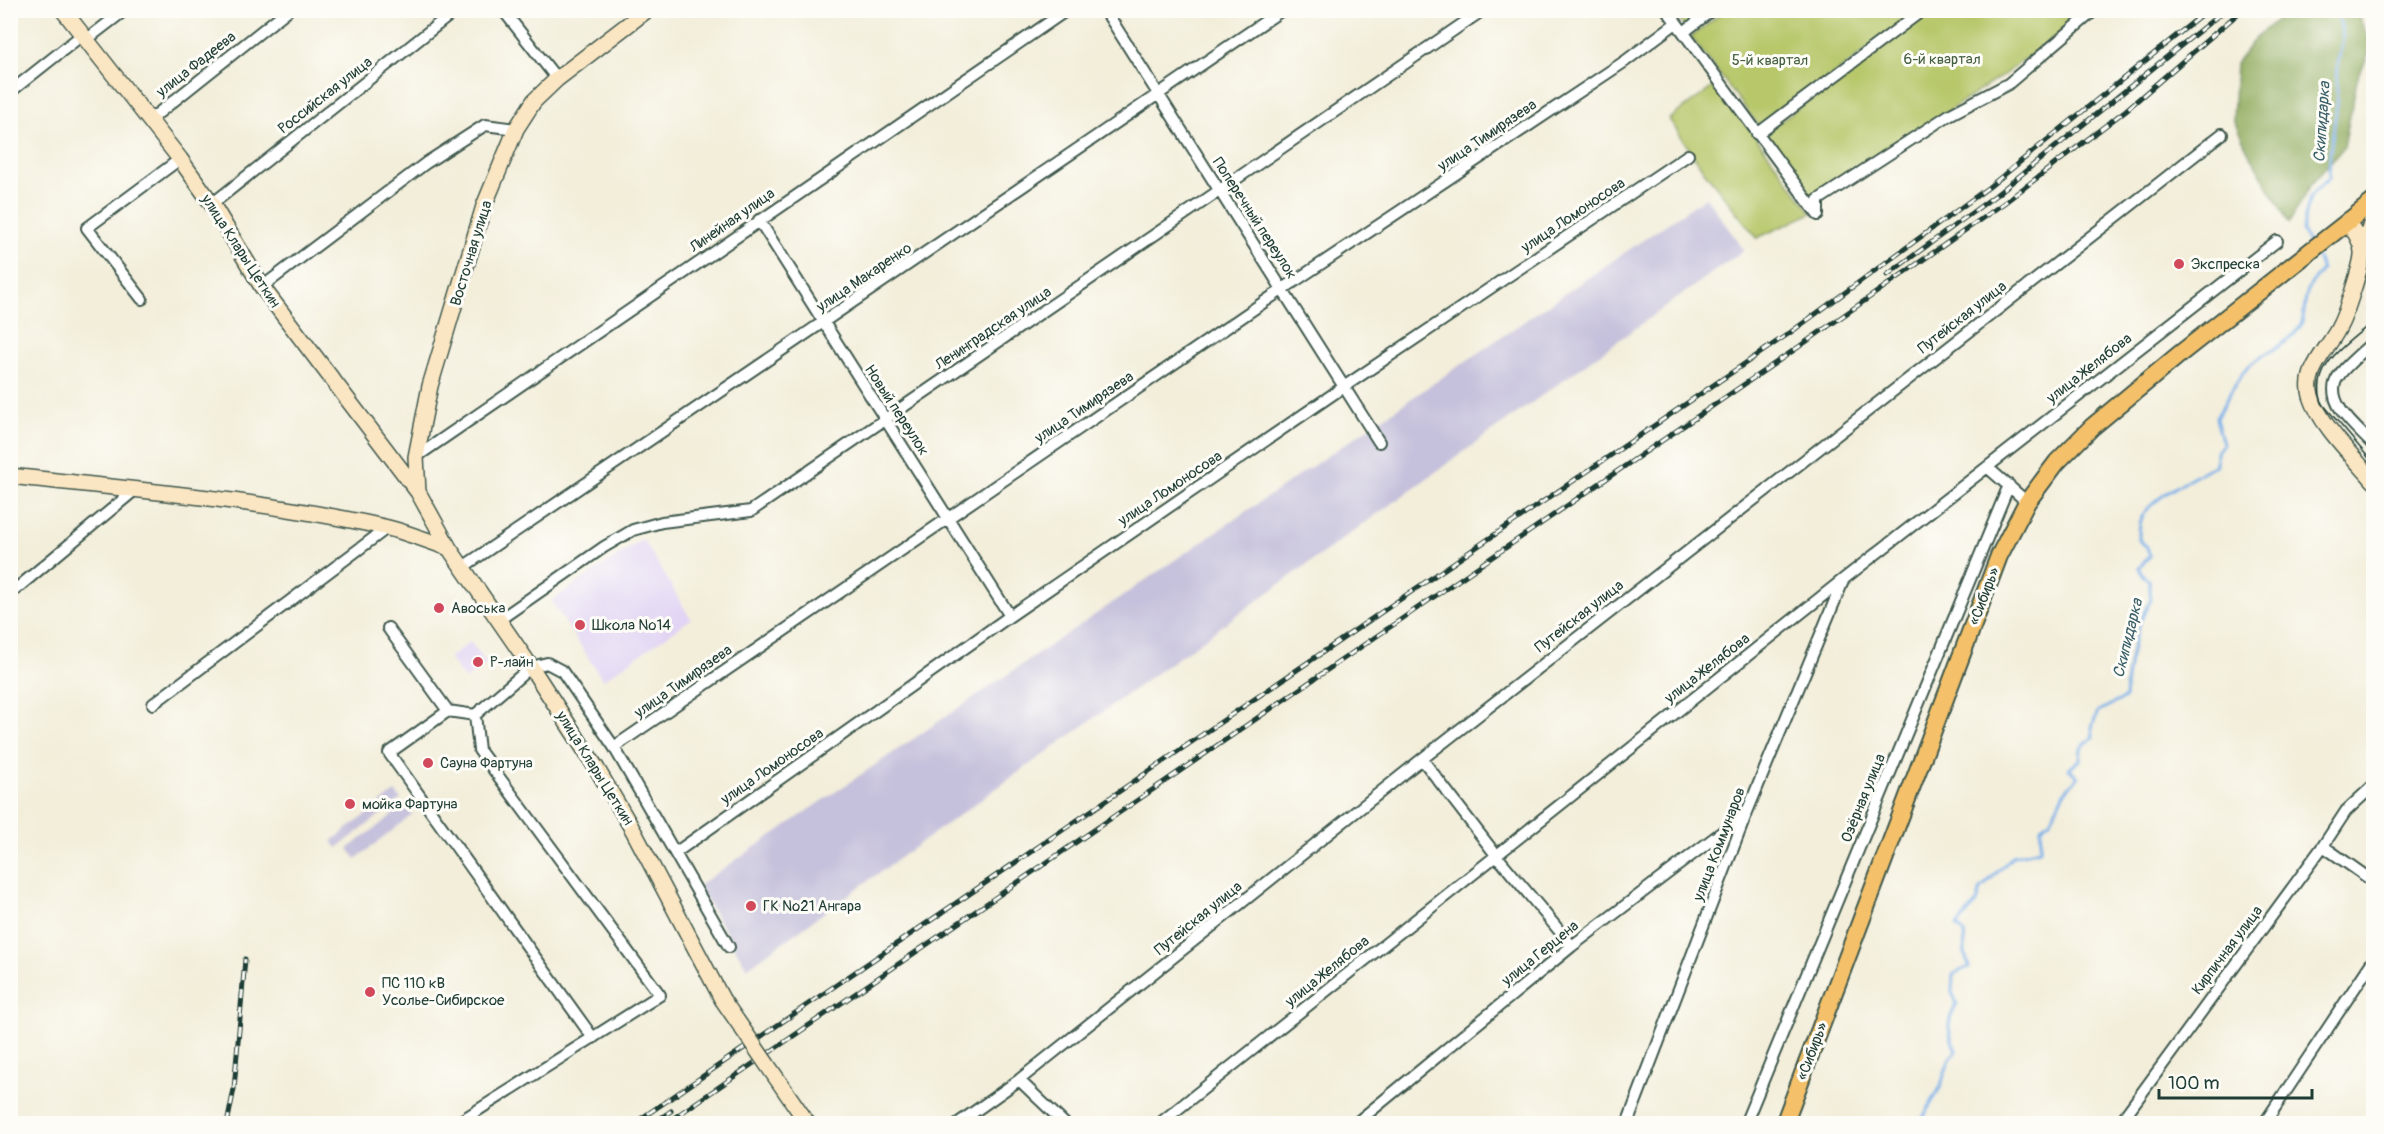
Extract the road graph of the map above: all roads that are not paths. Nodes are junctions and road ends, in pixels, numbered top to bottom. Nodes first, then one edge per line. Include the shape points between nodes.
1 (63, 10) edge
2 (125, 10) edge
3 (288, 10) edge
4 (456, 10) edge
5 (503, 10) edge
6 (647, 10) edge
7 (1066, 10) edge
8 (1105, 10) edge
9 (1282, 10) edge
10 (1483, 10) edge
11 (1667, 10) edge
12 (1712, 10) edge
13 (1923, 10) edge
14 (2096, 10) edge
15 (1676, 23) junction
16 (1684, 32) junction
17 (84, 38) junction
18 (557, 79) junction
19 (10, 92) edge
20 (1158, 94) junction
21 (150, 119) junction
22 (516, 129) junction
23 (1757, 134) junction
24 (2222, 134) dead end
25 (1688, 155) dead end
26 (180, 159) junction
27 (1221, 191) junction
28 (2373, 201) edge
29 (212, 204) junction
30 (2373, 214) edge
31 (759, 220) junction
32 (2347, 221) junction
33 (2277, 241) dead end
34 (2362, 254) junction
35 (262, 287) junction
36 (1283, 289) junction
37 (142, 299) dead end
38 (823, 323) junction
39 (2373, 341) edge
40 (1345, 386) junction
41 (885, 419) junction
42 (1380, 442) dead end
43 (2373, 446) edge
44 (416, 457) junction
45 (1987, 467) junction
46 (10, 476) edge
47 (2373, 481) edge
48 (2009, 485) junction
49 (136, 489) junction
50 (418, 492) junction
51 (2027, 502) junction
52 (948, 517) junction
53 (387, 528) junction
54 (449, 548) junction
55 (463, 567) junction
56 (1845, 578) junction
57 (10, 594) edge
58 (1010, 616) junction
59 (499, 620) junction
60 (388, 628) dead end
61 (531, 667) junction
62 (153, 704) dead end
63 (447, 711) junction
64 (475, 715) junction
65 (614, 747) junction
66 (1422, 759) junction
67 (2373, 785) edge
68 (1747, 812) junction
69 (2323, 846) junction
70 (675, 853) junction
71 (1496, 855) junction
72 (2373, 882) edge
73 (1572, 946) junction
74 (729, 947) dead end
75 (2373, 959) edge
76 (593, 1038) junction
77 (1019, 1080) junction
78 (456, 1124) edge
79 (808, 1124) edge
80 (957, 1124) edge
81 (1065, 1124) edge
82 (1159, 1124) edge
83 (1355, 1124) edge
84 (1627, 1124) edge
85 (1745, 1124) edge
86 (1784, 1124) edge
87 (2119, 1124) edge
88 (2264, 1124) edge

1 - 17 street, улица Клары Цеткин
2 - 17 street
3 - 21 street, улица Фадеева
4 - 29 street, Российская улица
5 - 18 street
6 - 18 street, Восточная улица
7 - 31 street, Линейная улица
8 - 20 street, Поперечный переулок
9 - 20 street, улица Макаренко
10 - 27 street, Ленинградская улица
11 - 15 street
12 - 16 street
13 - 23 street
14 - 23 street via 2007,84 1949,115 1818,200 1818,215
15 - 16 street
15 - 36 street, улица Тимирязева
16 - 23 street
17 - 19 street
17 - 21 street, улица Клары Цеткин
18 - 22 street, Восточная улица via 534,101
20 - 27 street, Поперечный переулок
20 - 38 street, улица Макаренко
21 - 26 street, улица Клары Цеткин
22 - 35 street via 485,125 426,164
22 - 44 street, Восточная улица via 484,206 430,386
24 - 66 street, Путейская улица
25 - 40 street, улица Ломоносова
26 - 29 street, улица Клары Цеткин
26 - 37 street via 87,228
27 - 36 street, Поперечный переулок
27 - 41 street, Ленинградская улица
28 - 32 main road, «Сибирь»
29 - 35 street, улица Клары Цеткин
30 - 34 street
31 - 38 street, Новый переулок
31 - 44 street, Линейная улица
32 - 34 street via 2359,240
32 - 51 main road, «Сибирь» via 2092,427 2057,462
33 - 45 street, улица Желябова
34 - 47 street via 2340,325 2310,381 2318,412
35 - 50 street, улица Клары Цеткин
36 - 40 street, Поперечный переулок
36 - 52 street, улица Тимирязева
38 - 41 street, Новый переулок
38 - 55 street, улица Макаренко
39 - 43 street via 2343,371 2335,382 2334,392 2340,408
40 - 42 street, Поперечный переулок
40 - 58 street, улица Ломоносова
41 - 52 street, Новый переулок
41 - 59 street, Ленинградская улица via 751,511 662,522 633,530
44 - 50 street, Восточная улица
45 - 48 street
45 - 56 street, улица Желябова
46 - 49 street
48 - 51 street
48 - 85 street, Озёрная улица
49 - 53 street
49 - 57 street
50 - 54 street, Восточная улица
51 - 86 main road, «Сибирь» via 1999,556
52 - 58 street, Новый переулок
52 - 65 street, улица Тимирязева
53 - 54 street
53 - 62 street
54 - 55 street, улица Клары Цеткин
55 - 59 street, улица Клары Цеткин
56 - 68 street, улица Коммунаров
56 - 71 street, улица Желябова
58 - 70 street, улица Ломоносова
59 - 61 street, улица Клары Цеткин
60 - 63 street
61 - 64 street
61 - 65 street via 547,663 562,671
61 - 79 street, улица Клары Цеткин, bridge via 634,832 722,999
63 - 64 street
63 - 76 street via 389,753
64 - 76 street via 479,750 660,996
65 - 70 street
66 - 71 street
66 - 77 street, Путейская улица
67 - 69 street, Кирпичная улица via 2346,811
68 - 73 street, улица Герцена
68 - 84 street, улица Коммунаров
69 - 72 street
69 - 87 street, Кирпичная улица
70 - 74 street
71 - 73 street
71 - 82 street, улица Желябова
73 - 83 street, улица Герцена
75 - 88 street
76 - 78 street
77 - 80 street, Путейская улица
77 - 81 street

